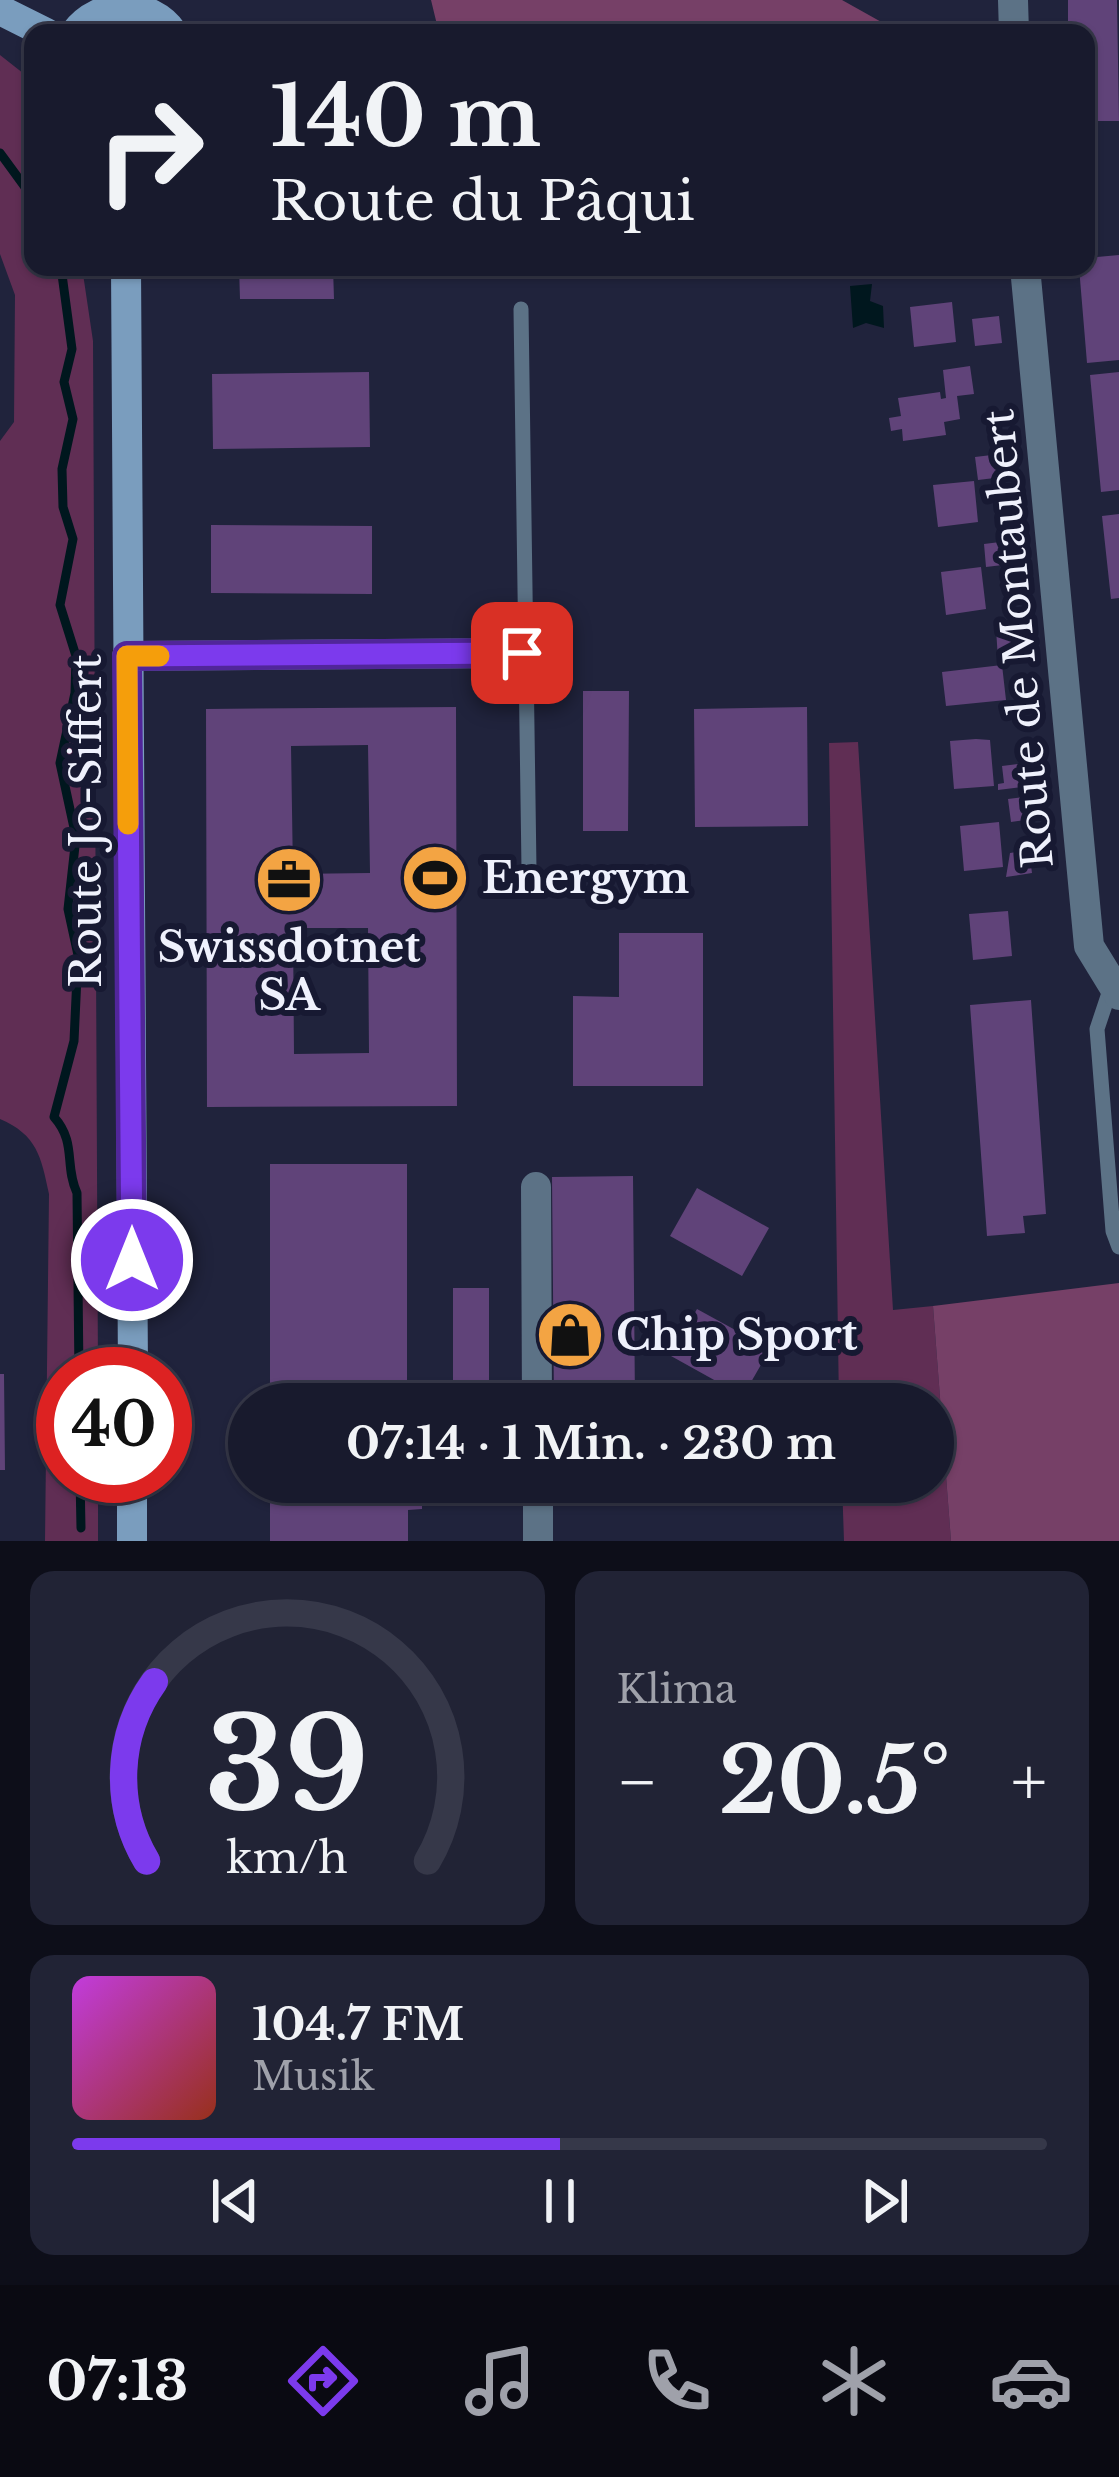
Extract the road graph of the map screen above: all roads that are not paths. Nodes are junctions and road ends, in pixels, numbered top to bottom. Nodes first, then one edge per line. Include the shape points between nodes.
1 (151, 3) edge
2 (0, 10) edge
3 (28, 24) edge
4 (83, 24) edge
5 (125, 276) edge
6 (1026, 276) edge
7 (521, 309) dead end
8 (522, 653) junction
9 (127, 656) junction
10 (529, 869) dead end
11 (1115, 991) edge
12 (536, 1186) dead end
13 (1119, 1247) edge
14 (134, 1347) edge
15 (537, 1383) edge
16 (132, 1503) edge
17 (538, 1503) edge
18 (132, 1541) edge
19 (538, 1541) edge

1 - 4 street via 99,6
2 - 3 street
5 - 9 street, Route Jo-Siffert
6 - 11 street, Route de Montaubert via 1089,946
7 - 8 lane
8 - 9 street
8 - 10 lane
9 - 14 street, Route Jo-Siffert
11 - 13 lane via 1097,1029
12 - 15 street
16 - 18 street
17 - 19 street

